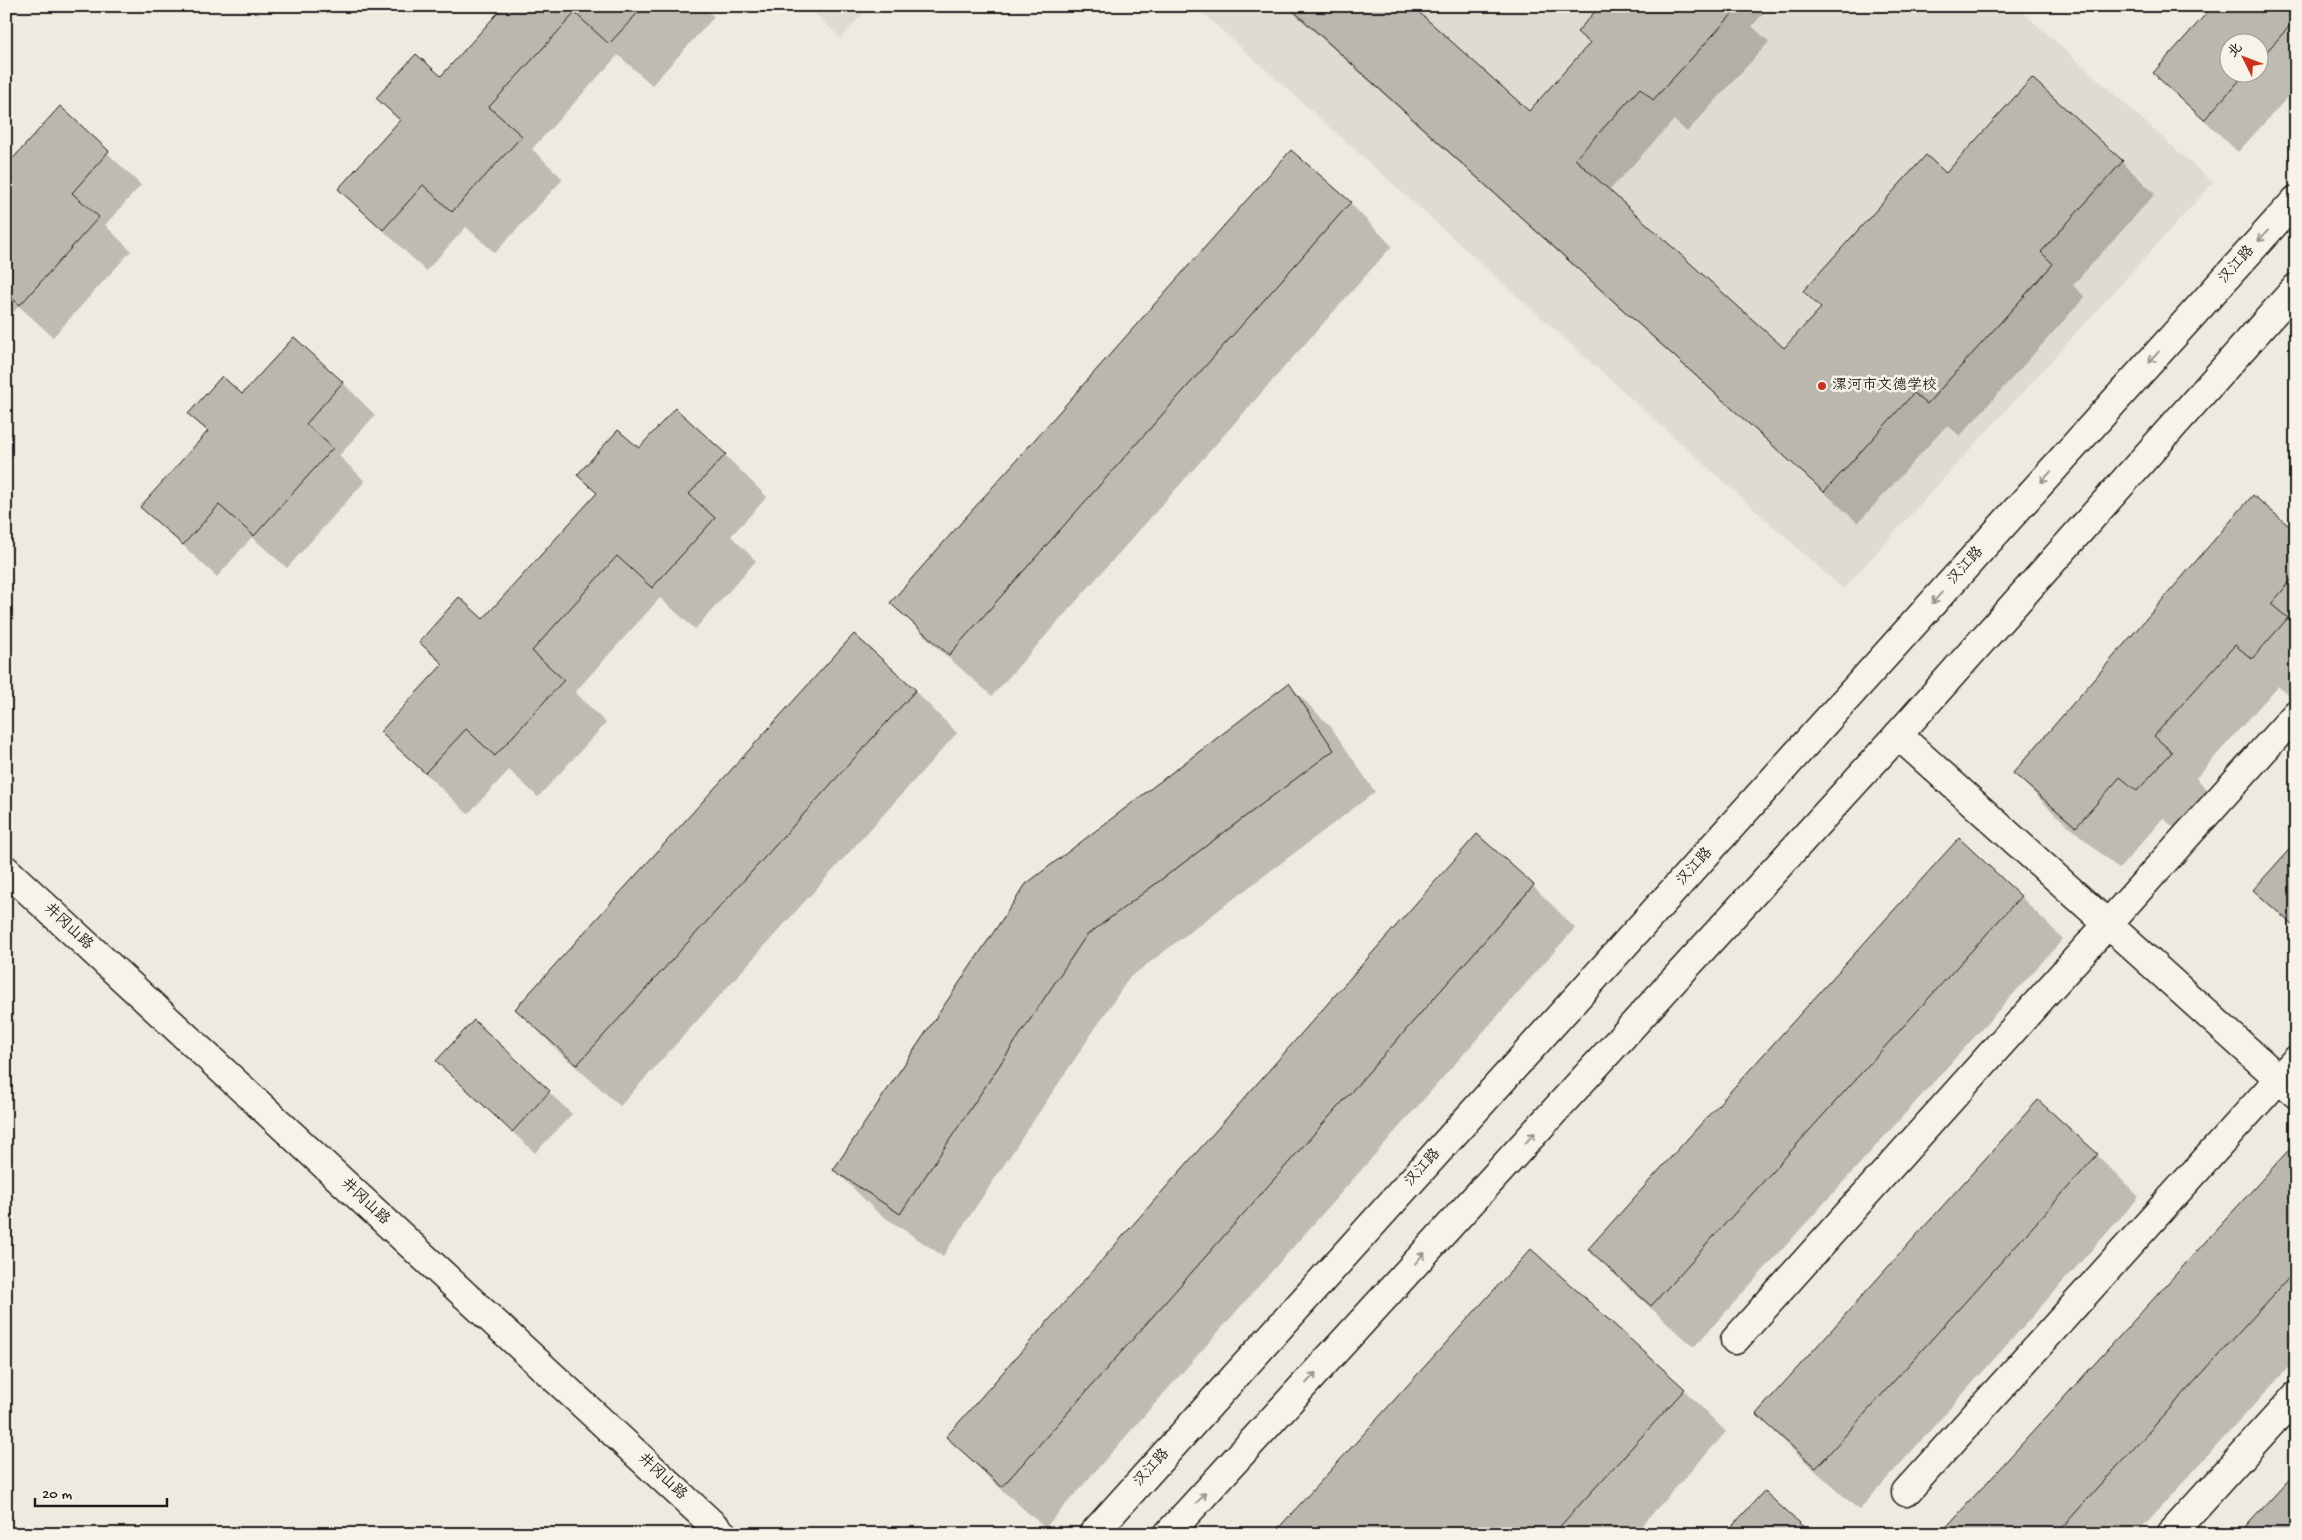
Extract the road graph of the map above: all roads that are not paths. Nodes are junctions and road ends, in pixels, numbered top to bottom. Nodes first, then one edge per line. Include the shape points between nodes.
1 (2296, 200) edge
2 (2296, 288) edge
3 (2296, 714) edge
4 (1898, 735) junction
5 (6, 870) edge
6 (2107, 925) junction
7 (2290, 1078) edge
8 (1735, 1340) dead end
9 (2296, 1396) edge
10 (1906, 1492) dead end
11 (723, 1534) edge
12 (1093, 1534) edge
13 (1168, 1534) edge
14 (2171, 1534) edge

1 -> 12 street, 汉江路
2 - 4 street
3 - 6 street
4 - 6 street
13 -> 4 street
5 - 11 street, 井冈山路
6 - 7 street
6 - 8 street
7 - 10 street
9 - 14 street

